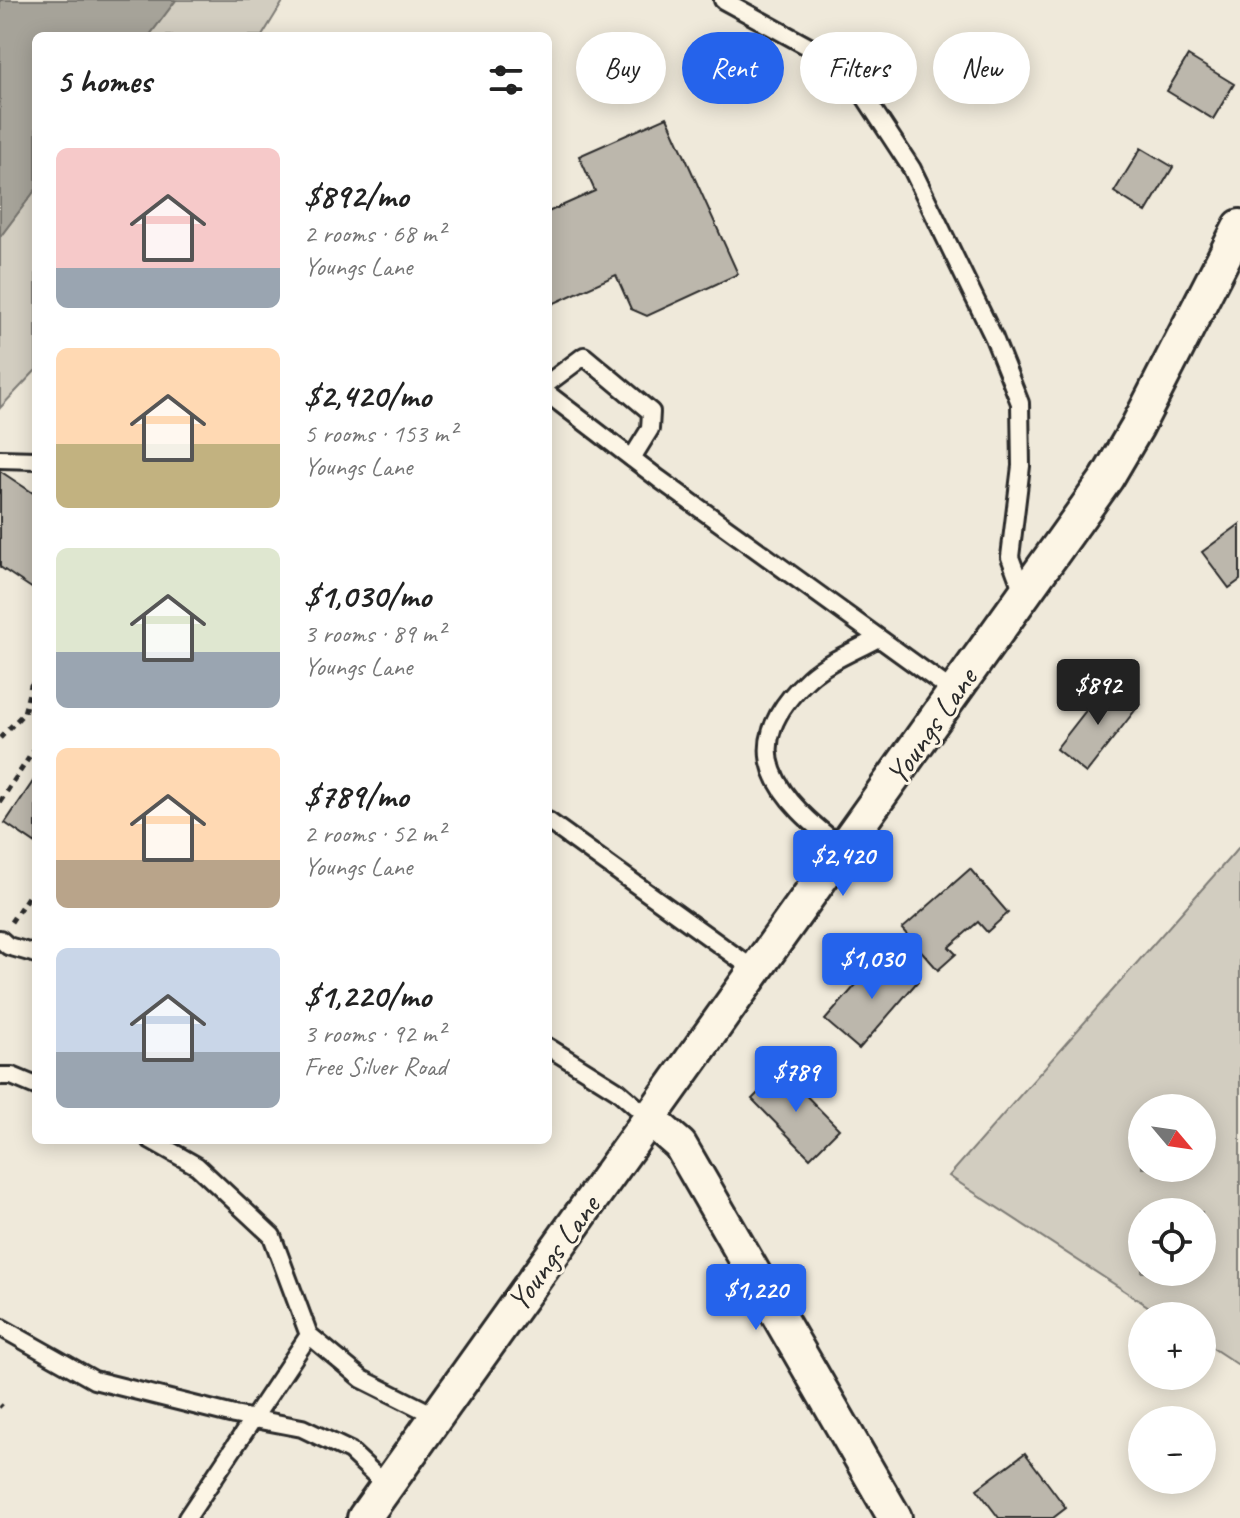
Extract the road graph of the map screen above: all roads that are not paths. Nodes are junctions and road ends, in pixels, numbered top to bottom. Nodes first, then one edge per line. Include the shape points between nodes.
1 (723, 0) edge
2 (1240, 226) edge
3 (552, 380) edge
4 (552, 397) edge
5 (632, 458) junction
6 (0, 459) edge
7 (32, 460) edge
8 (1024, 596) junction
9 (878, 638) junction
10 (955, 693) junction
11 (552, 824) edge
12 (844, 849) junction
13 (0, 939) edge
14 (32, 953) edge
15 (756, 971) junction
16 (552, 1050) edge
17 (0, 1076) edge
18 (32, 1085) edge
19 (650, 1119) junction
20 (158, 1144) edge
21 (0, 1327) edge
22 (309, 1335) junction
23 (436, 1416) junction
24 (256, 1419) junction
25 (387, 1486) junction
26 (187, 1518) edge
27 (364, 1518) edge
28 (895, 1518) edge

1 - 8 lane via 820,53 861,91 912,169 1020,403 1021,466 1010,557
2 - 8 street, Youngs Lane via 1137,427
3 - 5 lane via 584,356 651,412 650,429
4 - 5 lane
5 - 9 lane
6 - 7 lane
8 - 10 street, Youngs Lane
9 - 10 lane
9 - 12 lane via 811,677 768,735 775,778 802,816
10 - 12 street, Youngs Lane
11 - 15 lane
12 - 15 street, Youngs Lane
13 - 14 lane
15 - 19 street, Youngs Lane
16 - 19 lane via 618,1091
17 - 18 lane
19 - 23 street, Youngs Lane
19 - 28 street via 680,1145
20 - 22 lane via 197,1166 272,1236
21 - 24 lane via 94,1380
22 - 23 lane via 362,1379
22 - 24 lane
23 - 25 street, Youngs Lane
24 - 25 lane via 302,1428 350,1451
24 - 26 lane
25 - 27 street, Youngs Lane

